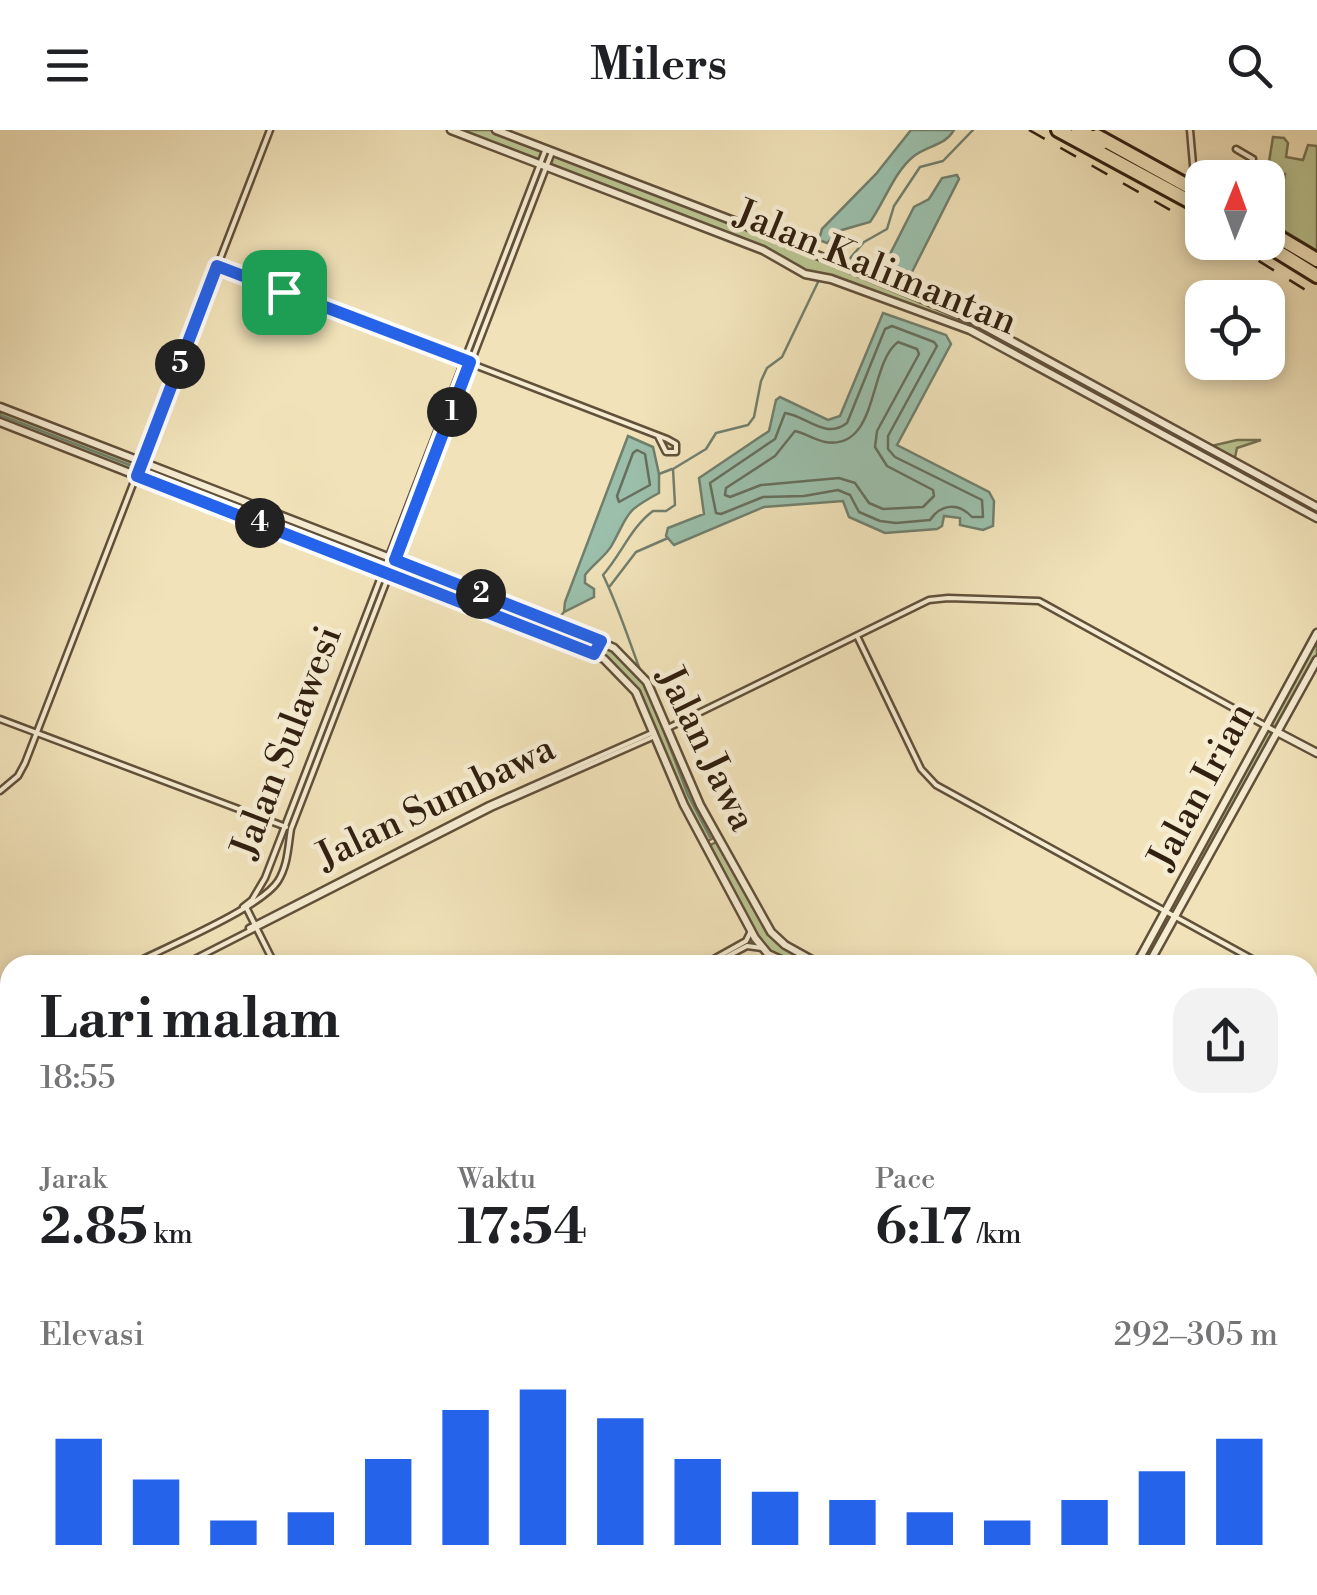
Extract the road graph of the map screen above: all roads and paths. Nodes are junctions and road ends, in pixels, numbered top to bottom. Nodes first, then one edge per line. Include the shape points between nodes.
1 (270, 130) edge
2 (451, 130) edge
3 (496, 130) edge
4 (1058, 130) edge
5 (1074, 130) edge
6 (1086, 130) edge
7 (1190, 130) edge
8 (1236, 149) dead end
9 (549, 150) junction
10 (1193, 160) edge
11 (1253, 160) edge
12 (543, 166) junction
13 (1185, 191) edge
14 (1185, 192) edge
15 (1185, 193) edge
16 (1285, 248) edge
17 (814, 255) junction
18 (217, 266) junction
19 (1317, 267) edge
20 (848, 269) junction
21 (813, 275) junction
22 (845, 284) junction
23 (930, 301) junction
24 (923, 313) junction
25 (467, 361) junction
26 (0, 407) edge
27 (1138, 410) junction
28 (1133, 419) junction
29 (0, 422) edge
30 (658, 436) dead end
31 (141, 464) junction
32 (138, 474) junction
33 (1317, 507) edge
34 (1317, 518) edge
35 (391, 560) junction
36 (386, 571) junction
37 (558, 623) junction
38 (1317, 633) edge
39 (858, 636) junction
40 (554, 638) junction
41 (601, 641) junction
42 (594, 654) junction
43 (1317, 660) edge
44 (0, 719) edge
45 (1265, 726) junction
46 (668, 728) junction
47 (1278, 732) junction
48 (37, 733) junction
49 (654, 734) junction
50 (1317, 754) edge
51 (0, 790) edge
52 (284, 826) junction
53 (291, 828) junction
54 (270, 866) junction
55 (284, 870) junction
56 (242, 908) junction
57 (1165, 911) junction
58 (1176, 918) junction
59 (255, 926) junction
60 (751, 931) junction
61 (762, 948) junction
62 (732, 952) junction
63 (150, 955) edge
64 (202, 955) edge
65 (270, 955) edge
66 (725, 955) edge
67 (727, 955) edge
68 (774, 955) edge
69 (803, 955) edge
70 (1141, 955) edge
71 (1154, 955) edge
72 (1244, 955) edge

1 - 18 street
2 - 12 street, Jalan Kalimantan
3 - 9 street, Jalan Kalimantan
4 - 15 highway
5 - 14 highway
6 - 13 highway
7 - 10 street
8 - 11 street
9 - 12 street, Jalan Sulawesi
9 - 17 street, Jalan Kalimantan
12 - 21 street, Jalan Kalimantan
12 - 25 street, Jalan Sulawesi
16 - 19 highway
17 - 20 street, Jalan Kalimantan
17 - 21 street via 819,266
18 - 25 street
18 - 31 street
20 - 22 street
20 - 23 street, Jalan Kalimantan
21 - 22 street, Jalan Kalimantan
22 - 24 street, Jalan Kalimantan
23 - 24 street
23 - 27 street, Jalan Kalimantan
24 - 28 street, Jalan Kalimantan via 970,330
25 - 30 street
25 - 35 street, Jalan Sulawesi
26 - 31 street, Jalan Jawa
27 - 28 street
27 - 33 street, Jalan Kalimantan
28 - 34 street, Jalan Kalimantan
29 - 32 street, Jalan Jawa
31 - 32 street
31 - 35 street, Jalan Jawa
32 - 36 street, Jalan Jawa
32 - 48 street
35 - 36 street, Jalan Sulawesi
35 - 37 street, Jalan Jawa
36 - 40 street, Jalan Jawa
36 - 52 street, Jalan Sulawesi
36 - 53 street, Jalan Sulawesi
37 - 40 street
37 - 41 street, Jalan Jawa
38 - 45 street, Jalan Irian
39 - 45 street via 935,598 1039,602
39 - 46 street
39 - 57 street via 930,780
40 - 42 street, Jalan Jawa
41 - 42 street
41 - 46 street, Jalan Jawa via 641,674
42 - 49 street, Jalan Jawa via 632,685
43 - 47 street, Jalan Irian
44 - 48 street
45 - 47 street
45 - 57 street, Jalan Irian
46 - 69 street, Jalan Jawa via 700,805 770,932
47 - 50 street
47 - 58 street, Jalan Irian
48 - 51 street via 18,776
48 - 52 street
49 - 59 street, Jalan Sumbawa via 558,772
49 - 60 street, Jalan Jawa
52 - 53 street
52 - 54 street, Jalan Sulawesi
53 - 55 street, Jalan Sulawesi
54 - 55 street
54 - 56 street, Jalan Sulawesi
55 - 56 street, Jalan Sulawesi via 274,887
56 - 59 street
56 - 63 street
57 - 58 street
57 - 70 street, Jalan Irian
58 - 71 street, Jalan Irian
58 - 72 street
59 - 64 street, Jalan Sumbawa
59 - 65 street
60 - 61 street, Jalan Jawa
60 - 62 street
61 - 62 street
61 - 68 street, Jalan Jawa
62 - 66 street
62 - 67 street

